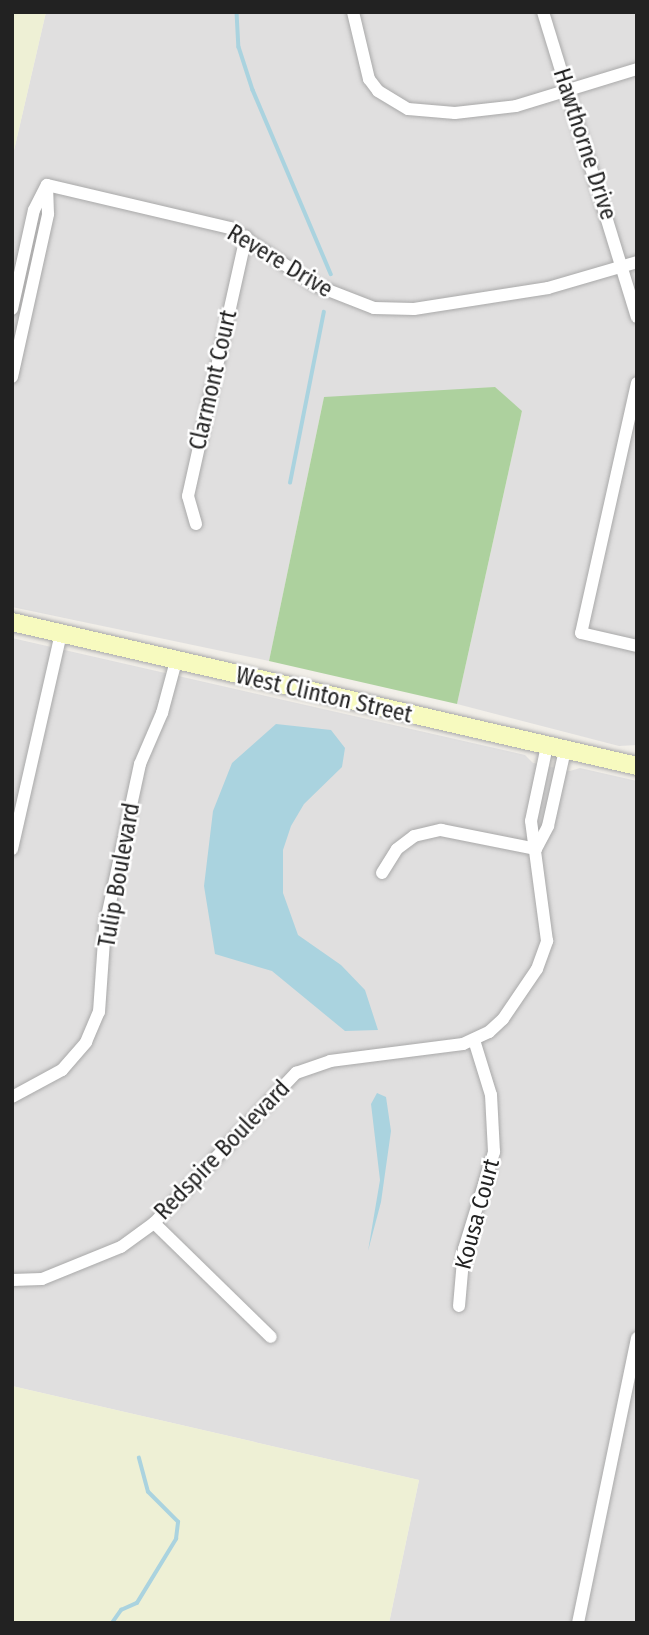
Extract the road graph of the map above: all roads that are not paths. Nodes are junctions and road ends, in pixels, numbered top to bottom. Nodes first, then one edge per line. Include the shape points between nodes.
1 (354, 12) edge
2 (543, 12) edge
3 (637, 69) edge
4 (568, 91) junction
5 (47, 185) junction
6 (246, 236) junction
7 (637, 262) edge
8 (624, 266) junction
9 (12, 309) edge
10 (637, 317) edge
11 (12, 377) edge
12 (637, 383) edge
13 (195, 524) dead end
14 (12, 622) edge
15 (61, 634) junction
16 (637, 646) edge
17 (176, 661) junction
18 (547, 746) junction
19 (565, 750) junction
20 (637, 766) edge
21 (12, 849) edge
22 (536, 849) junction
23 (382, 873) dead end
24 (474, 1040) junction
25 (12, 1097) edge
26 (154, 1223) junction
27 (12, 1280) edge
28 (459, 1307) dead end
29 (271, 1337) dead end
30 (637, 1338) edge
31 (578, 1623) edge

1 - 4 street via 369,79 378,91 408,109 485,111
2 - 4 street, Hawthorne Drive
3 - 4 street
4 - 8 street, Hawthorne Drive
5 - 6 street, Revere Drive via 213,222
5 - 9 street via 34,210
5 - 11 street via 48,214
6 - 8 street, Revere Drive via 332,294 396,310 548,288
6 - 13 street, Clarmont Court via 188,496
7 - 8 street, Revere Drive
8 - 10 street, Hawthorne Drive
12 - 16 street via 581,633
14 - 15 street, West Clinton Street
15 - 17 street, West Clinton Street
15 - 21 street
17 - 18 street, West Clinton Street
17 - 25 street, Tulip Boulevard via 162,713 140,764 105,926 99,1012 86,1042 62,1070
18 - 19 street, West Clinton Street
18 - 22 street, Redspire Boulevard via 531,821
19 - 20 street, West Clinton Street
19 - 22 street via 548,826
22 - 23 street via 441,830 414,836 397,849
22 - 24 street, Redspire Boulevard via 546,914 543,956 503,1020
24 - 26 street, Redspire Boulevard via 330,1060 296,1073
24 - 28 street, Kousa Court via 491,1096 494,1152 464,1249
26 - 27 street, Redspire Boulevard via 93,1262 42,1279
26 - 29 street
30 - 31 street

